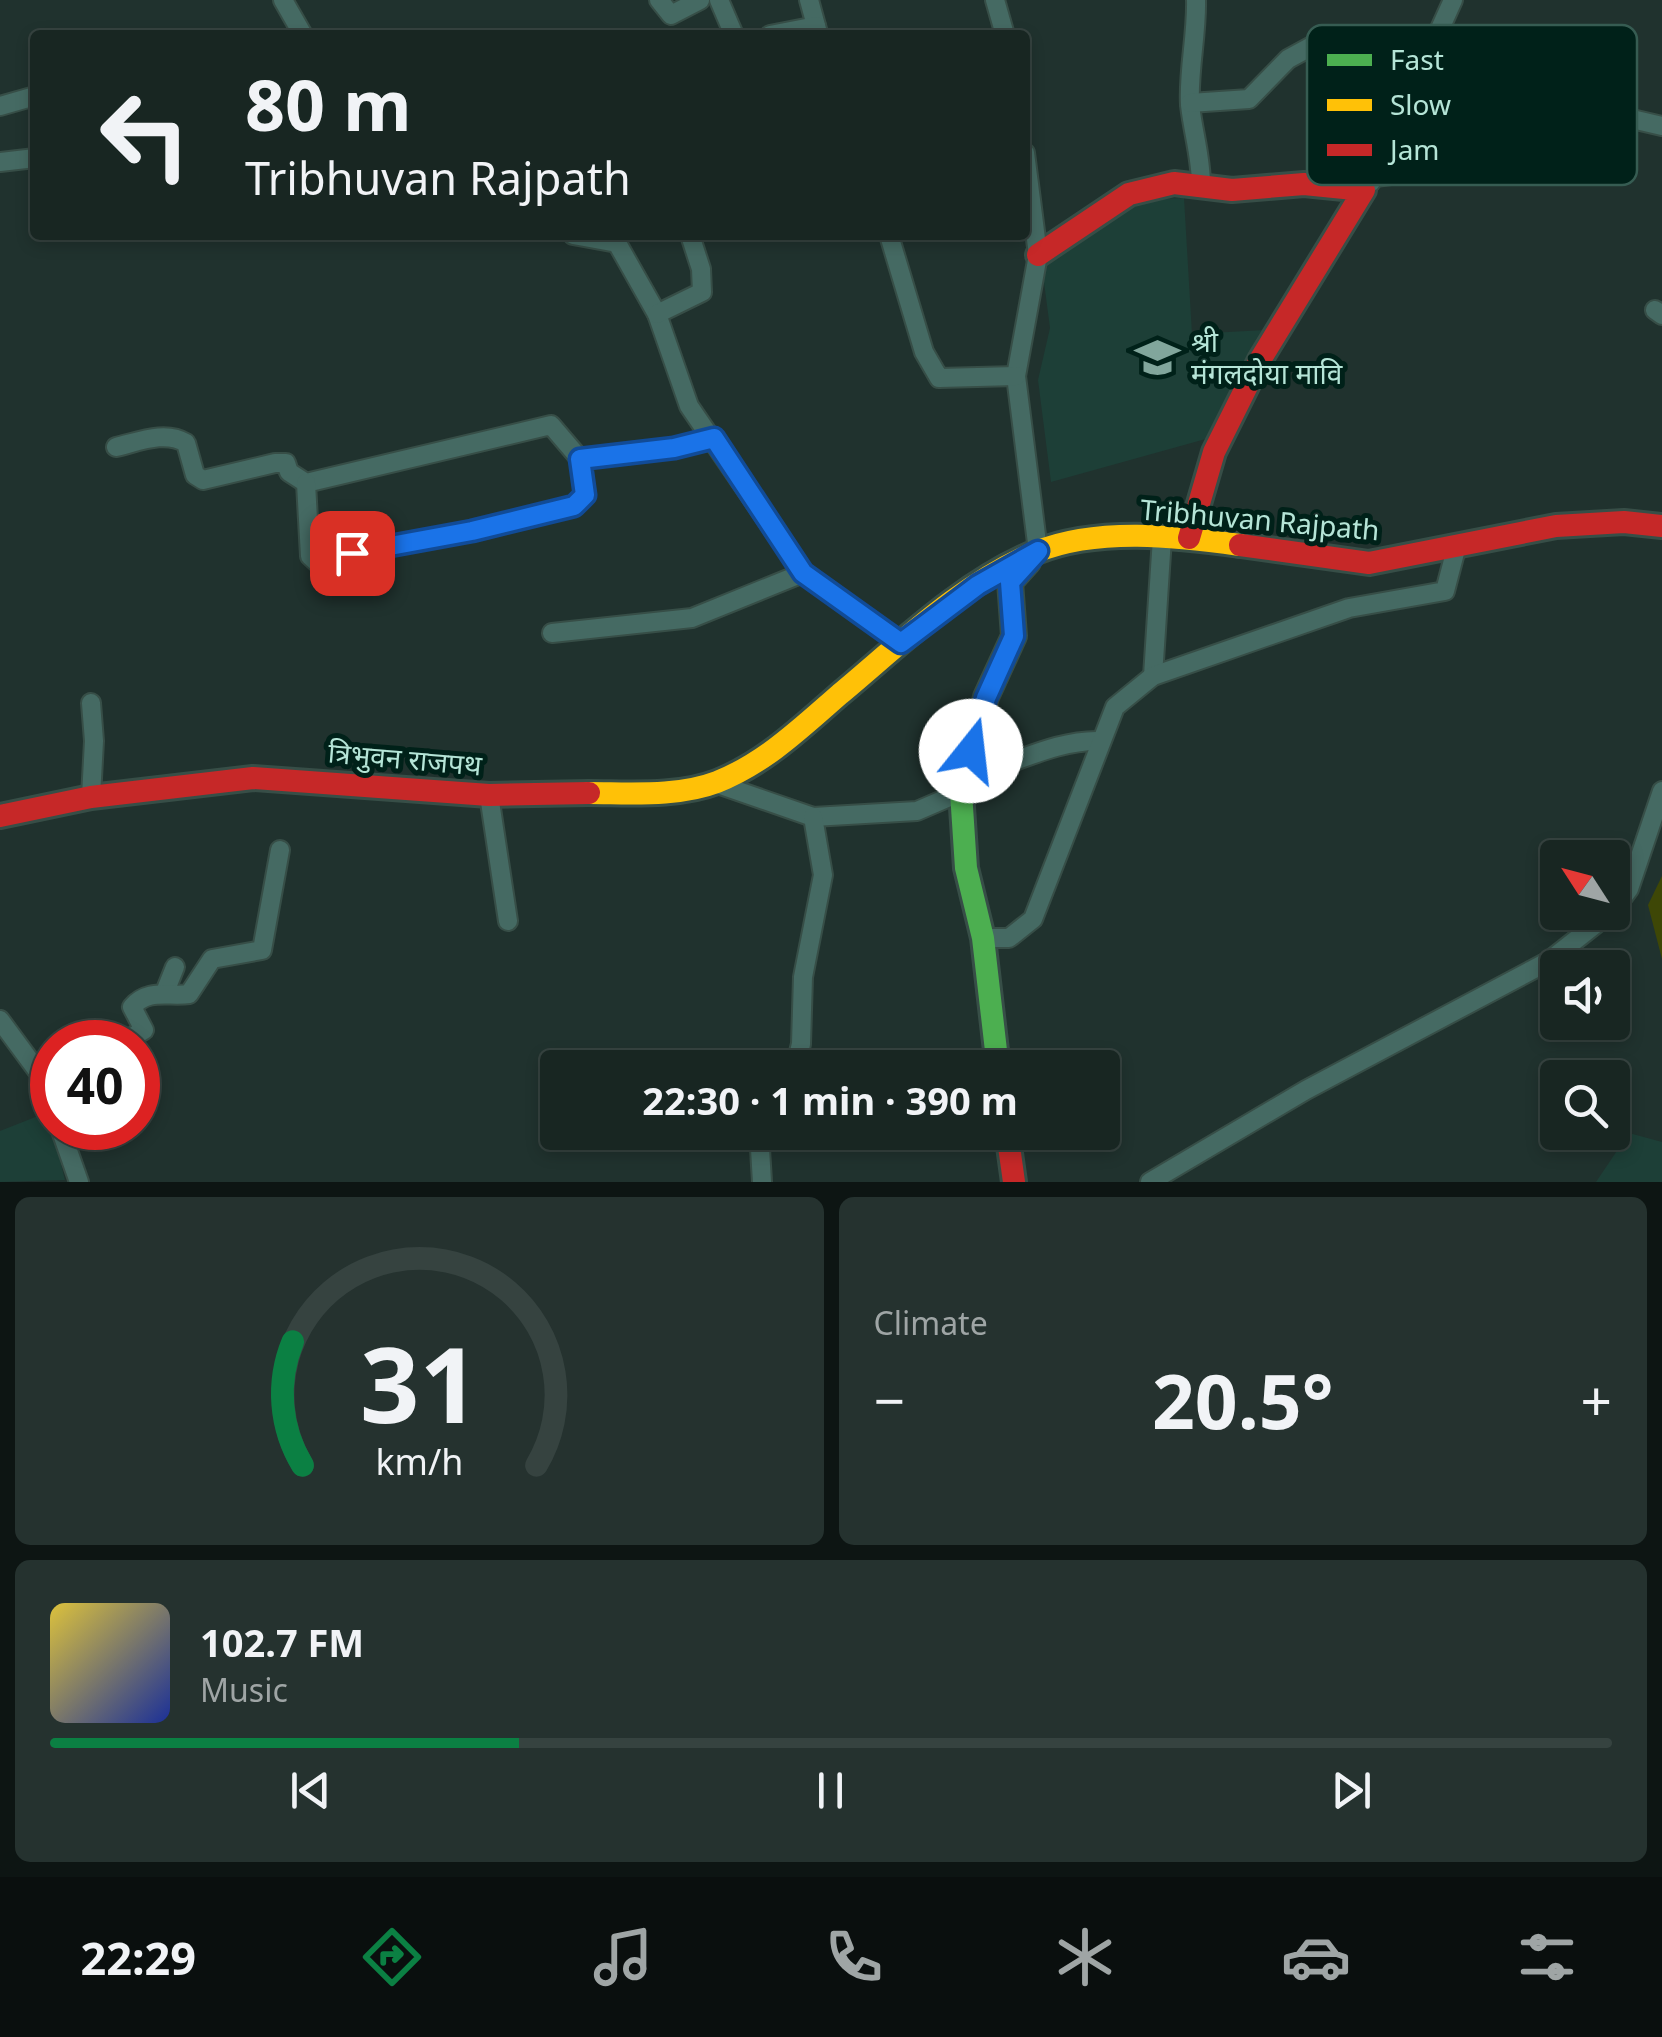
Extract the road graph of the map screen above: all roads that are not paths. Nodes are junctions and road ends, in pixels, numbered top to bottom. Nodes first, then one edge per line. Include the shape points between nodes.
1 (282, 0) edge
2 (659, 0) edge
3 (700, 0) edge
4 (720, 0) edge
5 (809, 0) edge
6 (994, 0) edge
7 (1196, 0) edge
8 (1453, 0) edge
9 (1442, 25) edge
10 (300, 30) edge
11 (732, 30) edge
12 (818, 30) edge
13 (1003, 30) edge
14 (1307, 48) edge
15 (30, 97) edge
16 (1190, 103) junction
17 (0, 106) edge
18 (1637, 120) edge
19 (1662, 126) edge
20 (30, 159) edge
21 (0, 162) edge
22 (1307, 184) edge
23 (1201, 185) junction
24 (1369, 185) edge
25 (1030, 193) edge
26 (600, 240) edge
27 (692, 240) edge
28 (891, 240) edge
29 (1038, 256) junction
30 (656, 314) junction
31 (1016, 376) junction
32 (714, 438) junction
33 (116, 447) dead end
34 (580, 459) junction
35 (306, 483) junction
36 (1662, 526) edge
37 (1162, 538) junction
38 (1188, 538) junction
39 (1457, 545) junction
40 (1038, 551) junction
41 (803, 573) junction
42 (552, 633) dead end
43 (901, 643) junction
44 (1153, 676) junction
45 (91, 703) dead end
46 (795, 736) joint
47 (1100, 741) junction
48 (714, 783) junction
49 (962, 785) junction
50 (1662, 792) edge
51 (489, 795) junction
52 (90, 797) junction
53 (0, 816) edge
54 (814, 817) junction
55 (280, 850) dead end
56 (1630, 887) edge
57 (508, 921) dead end
58 (1589, 930) edge
59 (983, 938) junction
60 (175, 967) dead end
61 (165, 992) junction
62 (0, 1020) edge
63 (139, 1020) edge
64 (797, 1050) edge
65 (996, 1050) edge
66 (30, 1055) edge
67 (68, 1150) edge
68 (760, 1150) edge
69 (1010, 1150) edge
70 (79, 1182) edge
71 (762, 1182) edge
72 (1014, 1182) edge
73 (1150, 1182) edge

1 - 10 street
2 - 3 street via 671,14
4 - 11 street
5 - 12 street
6 - 13 street
7 - 16 street
8 - 9 street
14 - 16 street via 1249,100
15 - 17 street
16 - 23 street
18 - 19 street
20 - 21 street
22 - 23 main road via 1232,190
23 - 29 main road via 1174,183 1129,194
24 - 38 main road via 1260,360 1214,452
25 - 29 street
26 - 30 street via 617,243
27 - 30 street via 702,292
28 - 31 street via 924,352 939,378
29 - 31 street
30 - 32 street via 689,406
31 - 40 street
32 - 34 street
32 - 41 street
33 - 35 street via 178,438 203,480 286,463
34 - 35 street via 551,425
34 - 35 street via 585,495 574,506 352,553 322,567 310,556
36 - 39 main road, Tribhuvan Rajpath via 1590,522
37 - 38 main road, Tribhuvan Rajpath
37 - 40 main road, Tribhuvan Rajpath via 1107,538
37 - 44 street
38 - 39 main road, Tribhuvan Rajpath via 1369,563
39 - 44 street via 1445,591 1349,608
40 - 43 main road, Tribhuvan Rajpath via 978,585
40 - 49 main road via 1010,582 1014,636 986,698
41 - 42 street via 692,618
41 - 43 street
43 - 46 main road, Tribhuvan Rajpath
44 - 47 street via 1115,706
45 - 52 street
46 - 48 main road, त्रिभुवन राजपथ
47 - 49 street via 1076,740
47 - 59 street via 1034,919 1009,938
48 - 51 main road, त्रिभुवन राजपथ via 664,792
48 - 54 street
49 - 54 street via 917,810
49 - 59 main road via 966,868
50 - 56 street
51 - 52 main road, त्रिभुवन राजपथ via 253,778
51 - 57 street
52 - 53 main road, त्रिभुवन राजपथ
54 - 64 street via 823,875
55 - 61 street via 262,950 212,959 189,994
58 - 73 street via 1549,961
59 - 65 main road
60 - 61 street
61 - 63 street via 134,1002
62 - 66 street
67 - 70 street
68 - 71 street
69 - 72 main road

